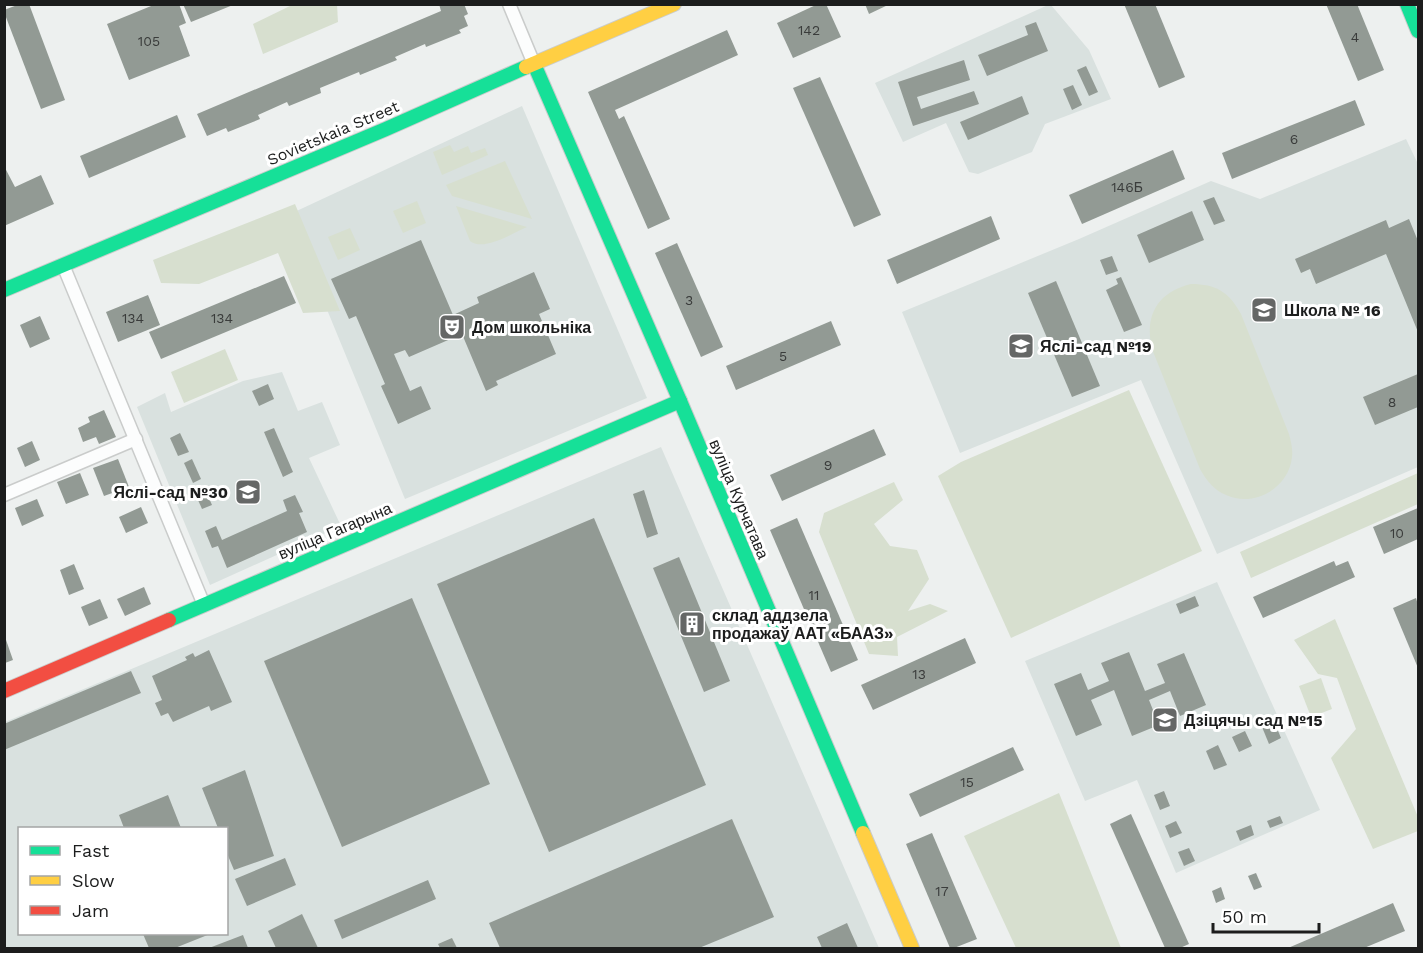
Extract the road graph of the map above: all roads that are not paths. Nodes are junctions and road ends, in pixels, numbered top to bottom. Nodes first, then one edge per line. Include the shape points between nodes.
1 (509, 4) edge
2 (674, 4) edge
3 (1407, 4) edge
4 (1419, 31) edge
5 (534, 64) junction
6 (63, 265) junction
7 (4, 290) edge
8 (680, 401) junction
9 (135, 439) junction
10 (4, 495) edge
11 (204, 604) junction
12 (4, 691) edge
13 (912, 948) edge

1 - 5 street
2 - 5 street, Sovietskaia Street
3 - 4 street
5 - 6 street, Sovietskaia Street
5 - 8 street, вуліца Курчатава
6 - 7 street, Sovietskaia Street
6 - 9 street
8 - 11 street, вуліца Гагарына
8 - 13 street, вуліца Курчатава
9 - 10 street
9 - 11 street
11 - 12 street, вуліца Гагарына

